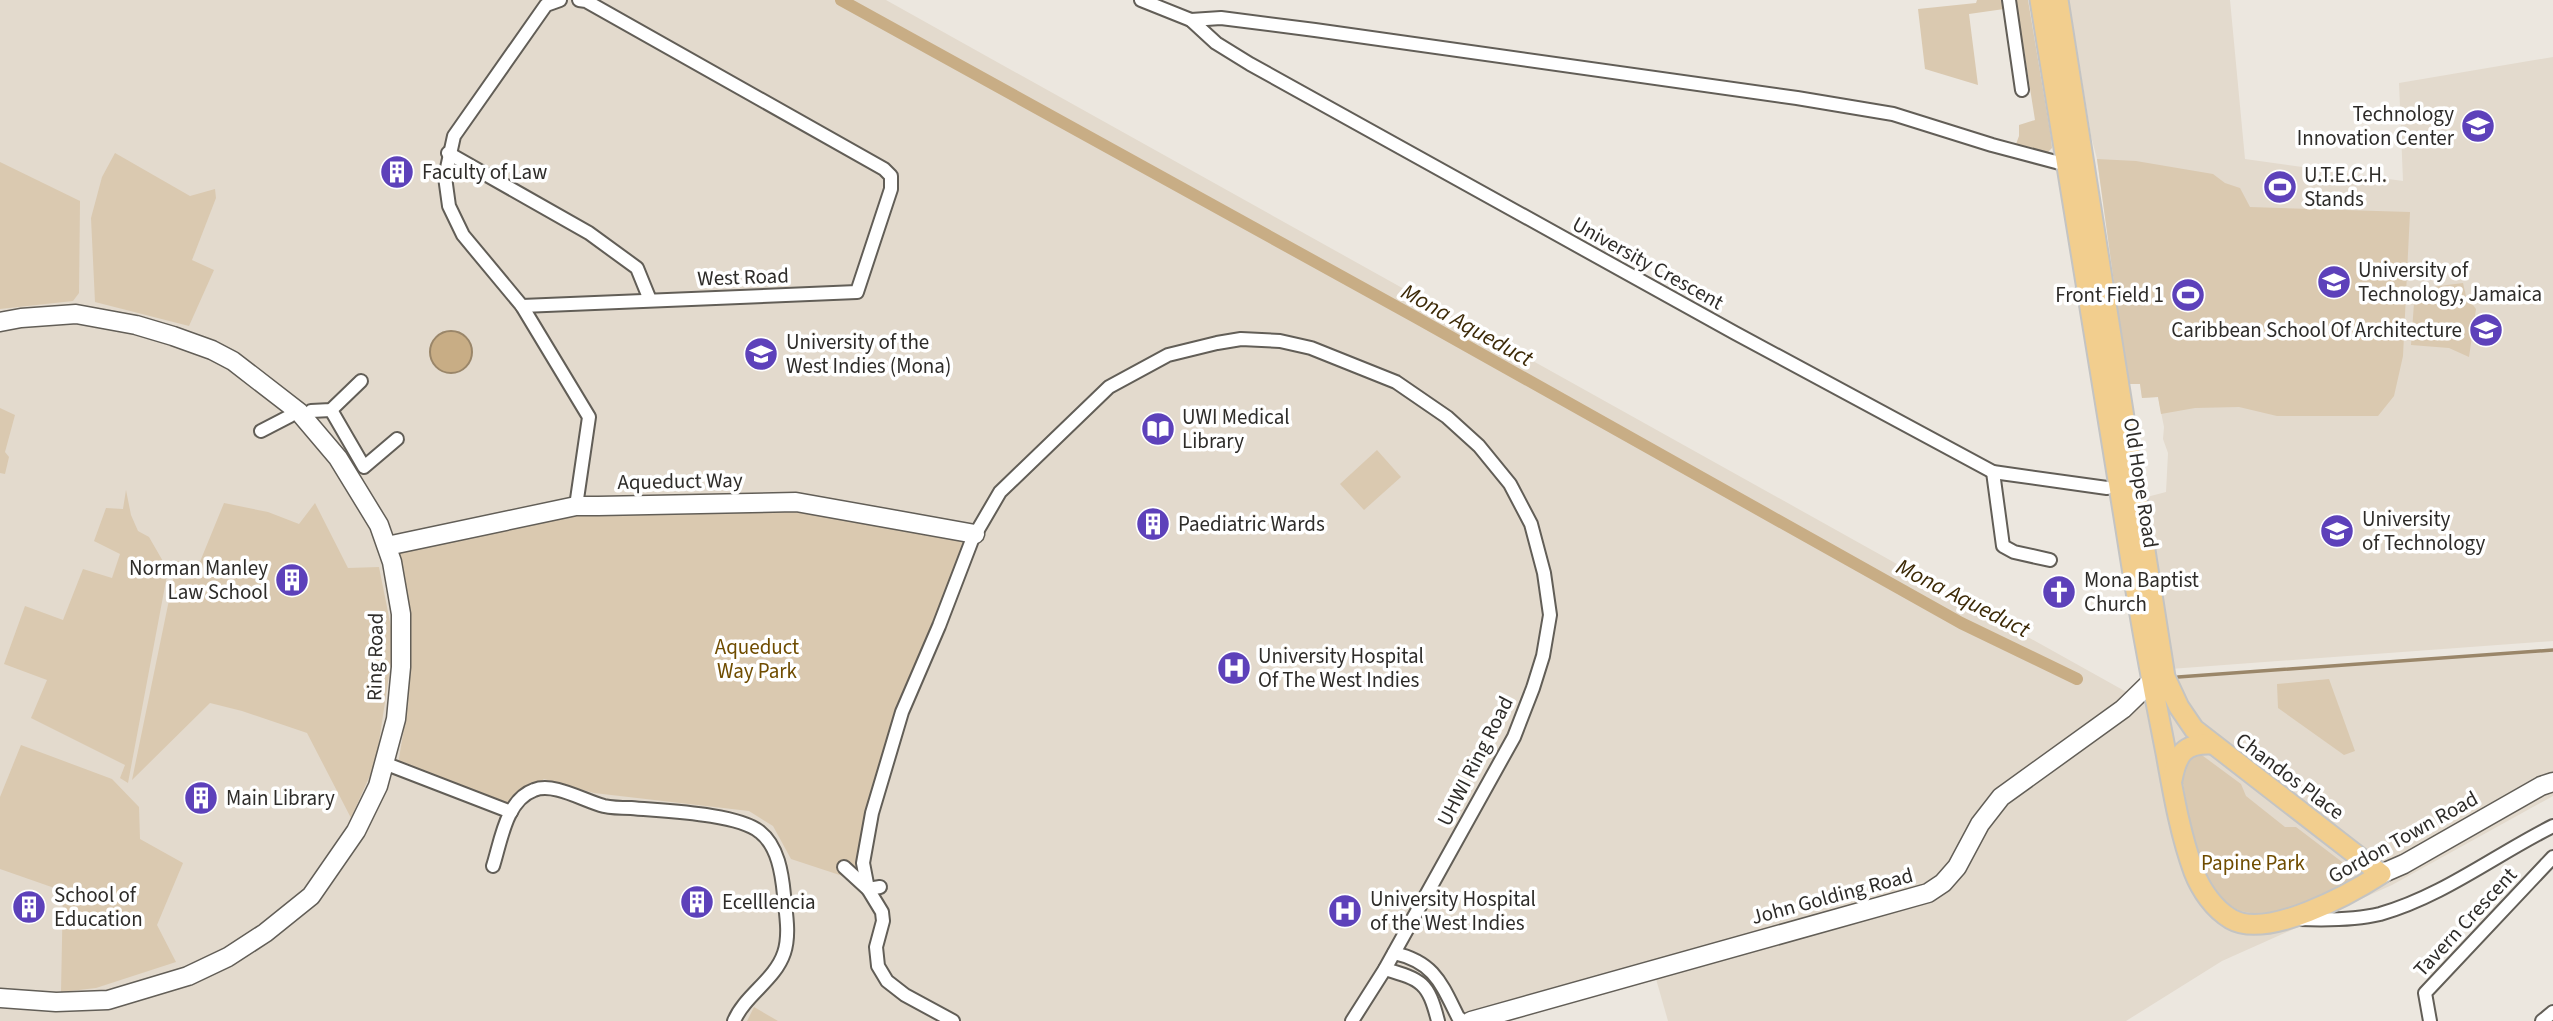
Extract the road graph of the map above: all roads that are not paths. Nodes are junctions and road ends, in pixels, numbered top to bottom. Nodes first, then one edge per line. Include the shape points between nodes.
1 (560, 0) edge
2 (579, 0) edge
3 (1141, 0) edge
4 (2009, 0) edge
5 (2040, 0) edge
6 (2058, 0) edge
7 (1191, 20) junction
8 (2022, 90) dead end
9 (449, 153) junction
10 (2076, 166) junction
11 (650, 300) junction
12 (522, 306) junction
13 (0, 322) edge
14 (361, 381) dead end
15 (331, 410) junction
16 (311, 411) dead end
17 (290, 416) dead end
18 (261, 431) dead end
19 (397, 439) dead end
20 (1993, 472) junction
21 (2107, 488) dead end
22 (576, 506) junction
23 (975, 534) junction
24 (387, 546) junction
25 (2050, 560) dead end
26 (2158, 675) junction
27 (2179, 707) joint
28 (2211, 744) junction
29 (384, 763) junction
30 (2171, 781) junction
31 (2553, 782) edge
32 (511, 812) junction
33 (2553, 826) edge
34 (2553, 857) edge
35 (493, 866) dead end
36 (844, 867) dead end
37 (2381, 874) junction
38 (874, 888) junction
39 (2277, 920) junction
40 (1394, 953) junction
41 (1385, 969) junction
42 (0, 998) edge
43 (82, 1002) junction
44 (2553, 1012) edge
45 (80, 1021) edge
46 (734, 1021) edge
47 (953, 1021) edge
48 (1352, 1021) edge
49 (1438, 1021) edge
50 (1463, 1021) edge
51 (1471, 1021) edge
52 (2430, 1021) edge
53 (2542, 1021) edge

1 - 9 street via 546,5 454,136
2 - 11 street, West Road via 891,176 891,189 857,292
3 - 7 street, University Crescent
4 - 8 street
5 - 10 main road, Old Hope Road
6 - 10 main road, Old Hope Road
7 - 10 street, University Crescent via 1221,18 1315,30 1893,114
7 - 20 street, University Crescent via 1250,64
9 - 11 street via 599,240 638,268
9 - 12 street via 445,177 449,206 463,235
10 - 26 main road, Old Hope Road
11 - 12 street, West Road
12 - 22 street via 589,417
13 - 24 street, Ring Road via 76,314 97,317 173,336 233,361 299,412 320,435 368,506
14 - 15 street
15 - 16 street
15 - 19 street via 364,467
17 - 18 street
20 - 21 street, University Crescent
20 - 25 street via 2003,546
22 - 23 street, Aqueduct Way via 796,502
22 - 24 street, Aqueduct Way
23 - 38 street, UHWI Ring Road via 902,712 872,813 863,863
23 - 40 street, UHWI Ring Road via 1000,492 1109,387 1168,355 1217,342 1280,341 1323,352 1396,382 1479,446 1510,484 1531,524 1550,615 1533,688 1514,737
24 - 29 street, Ring Road via 401,614 401,667 396,719
26 - 27 main road, Old Hope Road
26 - 30 main road, Old Hope Road
26 - 51 street, John Golding Road via 2123,709 2001,797 1957,867 1928,893
27 - 28 main road, Chandos Place
28 - 30 main road via 2194,744 2182,752
28 - 37 main road, Chandos Place
29 - 32 street
29 - 43 street, Ring Road via 379,786 336,862 311,896 265,933 188,976 116,998
30 - 39 main road, Old Hope Road via 2185,845 2203,891 2233,920 2251,925
31 - 37 street, Gordon Town Road
32 - 35 street
32 - 46 street via 513,804 533,790 552,787 608,807 687,813 739,822 760,831 779,866 787,928 784,953
33 - 39 street, Tavern Crescent via 2456,882 2378,914
34 - 52 street, Tavern Crescent via 2425,993
36 - 38 street
37 - 39 main road, Gordon Town Road via 2336,901
38 - 47 street via 883,921 876,947 878,966 887,981 905,995
40 - 41 street, UHWI Ring Road
40 - 50 street via 1408,956 1433,973
41 - 48 street, UHWI Ring Road
41 - 49 street via 1423,984
42 - 43 street, Ring Road
43 - 45 street
44 - 53 street

